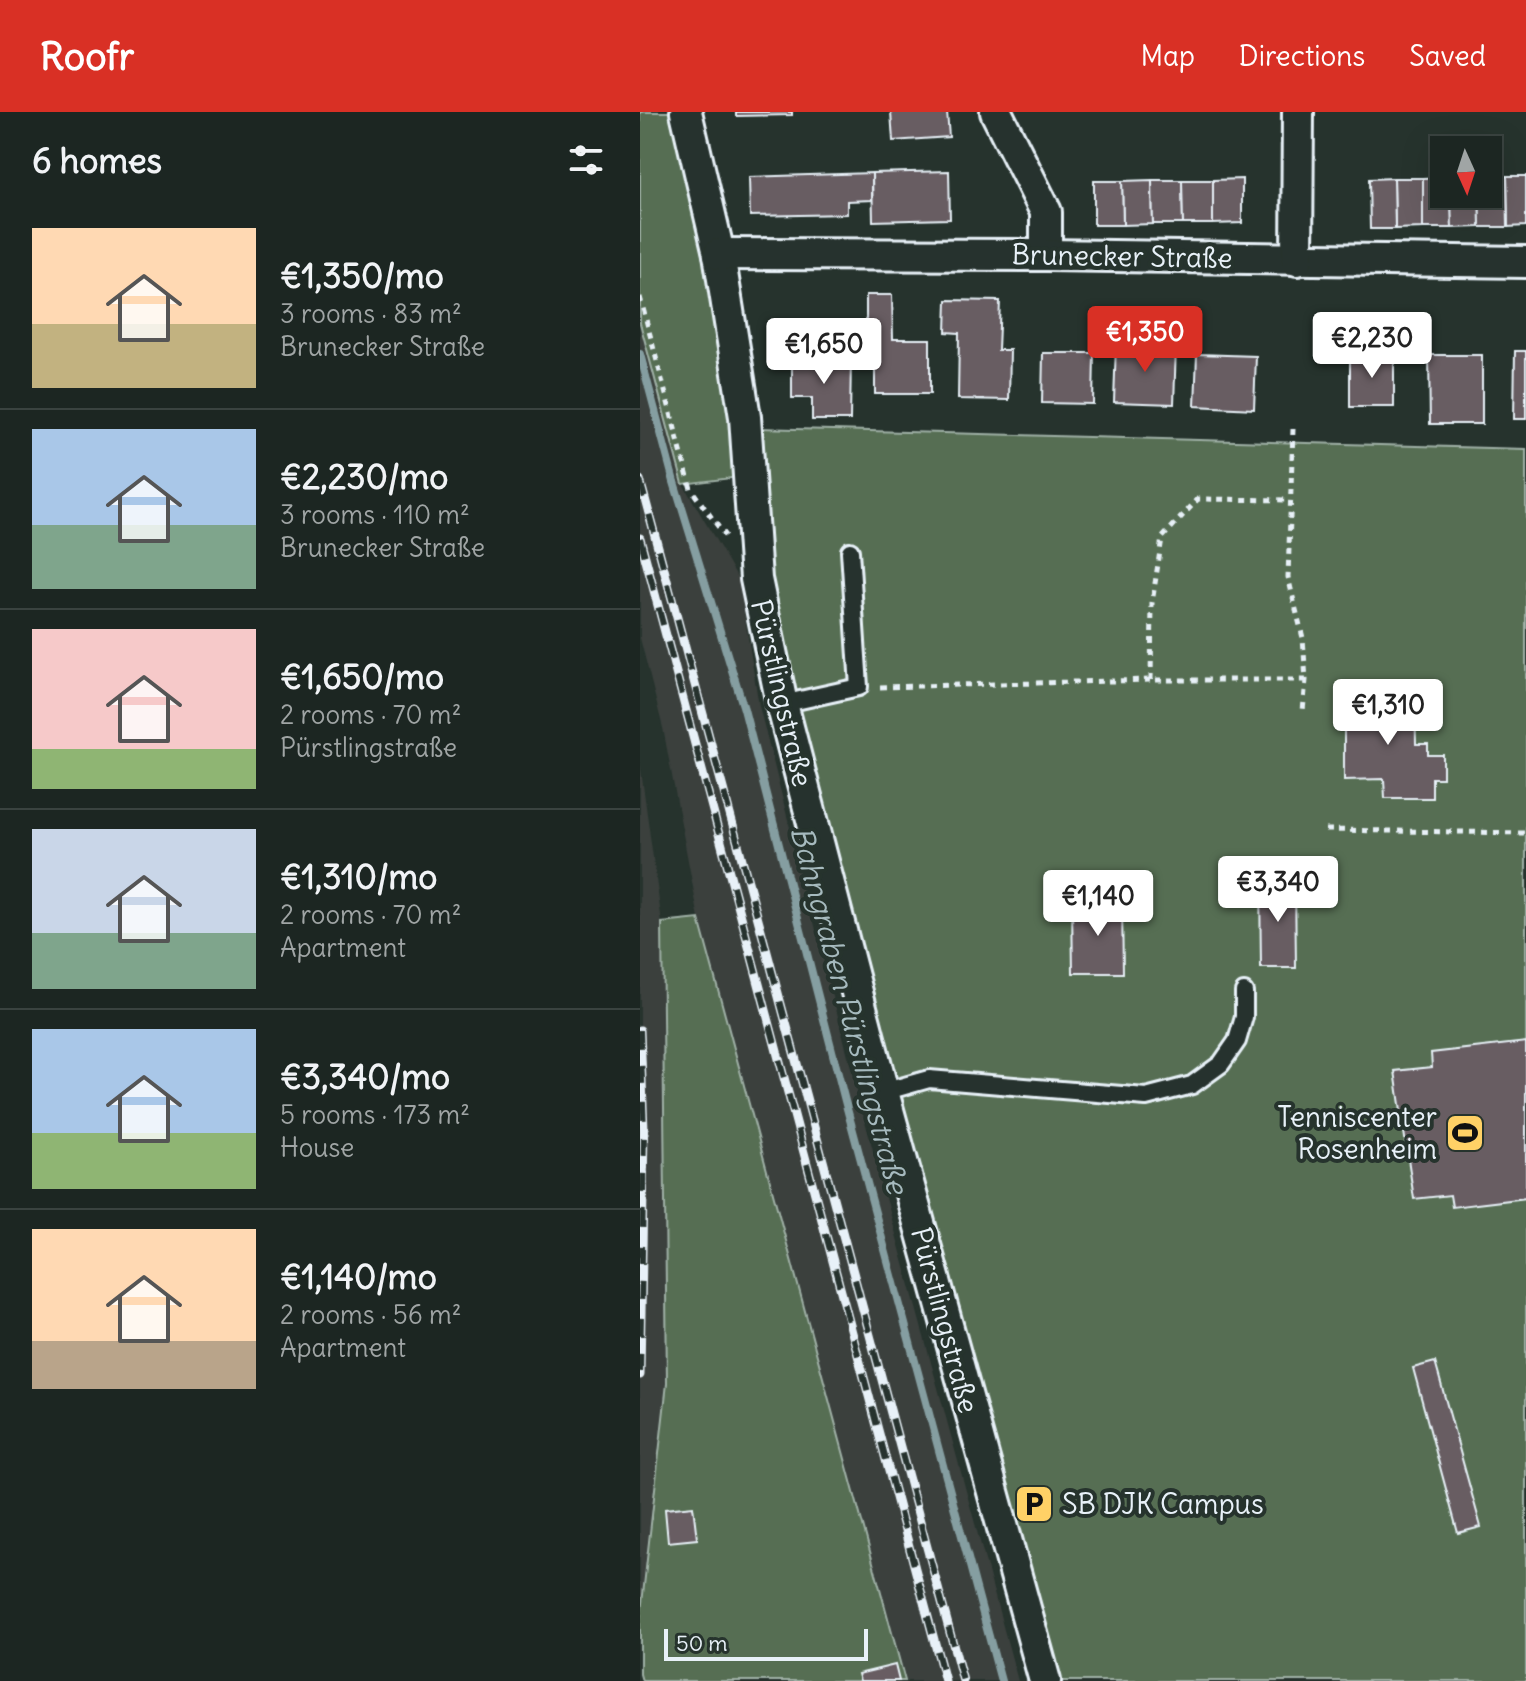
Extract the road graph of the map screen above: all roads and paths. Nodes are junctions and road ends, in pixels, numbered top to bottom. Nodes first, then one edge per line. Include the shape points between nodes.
1 (686, 112) edge
2 (996, 112) edge
3 (1298, 112) edge
4 (719, 254) junction
5 (1046, 255) junction
6 (1297, 260) junction
7 (1526, 262) edge
8 (640, 297) edge
9 (1293, 429) dead end
10 (1290, 500) junction
11 (728, 541) dead end
12 (850, 551) dead end
13 (1151, 680) junction
14 (1306, 680) junction
15 (859, 687) junction
16 (782, 704) junction
17 (1303, 711) dead end
18 (1326, 830) dead end
19 (1526, 833) edge
20 (1244, 992) dead end
21 (883, 1092) junction
22 (1045, 1681) edge

1 - 4 street, Pürstlingstraße
2 - 5 street via 1046,212
3 - 6 street
4 - 5 street, Brunecker Straße
4 - 16 street, Pürstlingstraße via 745,417 756,579
5 - 6 street, Brunecker Straße
6 - 7 street, Brunecker Straße
8 - 11 path via 691,489
9 - 10 path
10 - 13 path via 1198,499 1162,538 1152,603
10 - 14 path via 1288,577 1303,638
12 - 15 lane
13 - 14 path
13 - 15 path
14 - 17 path
15 - 16 lane
16 - 21 street, Pürstlingstraße
18 - 19 path
20 - 21 lane via 1237,1041 1221,1064 1192,1085 1146,1097 929,1079
21 - 22 street, Pürstlingstraße

